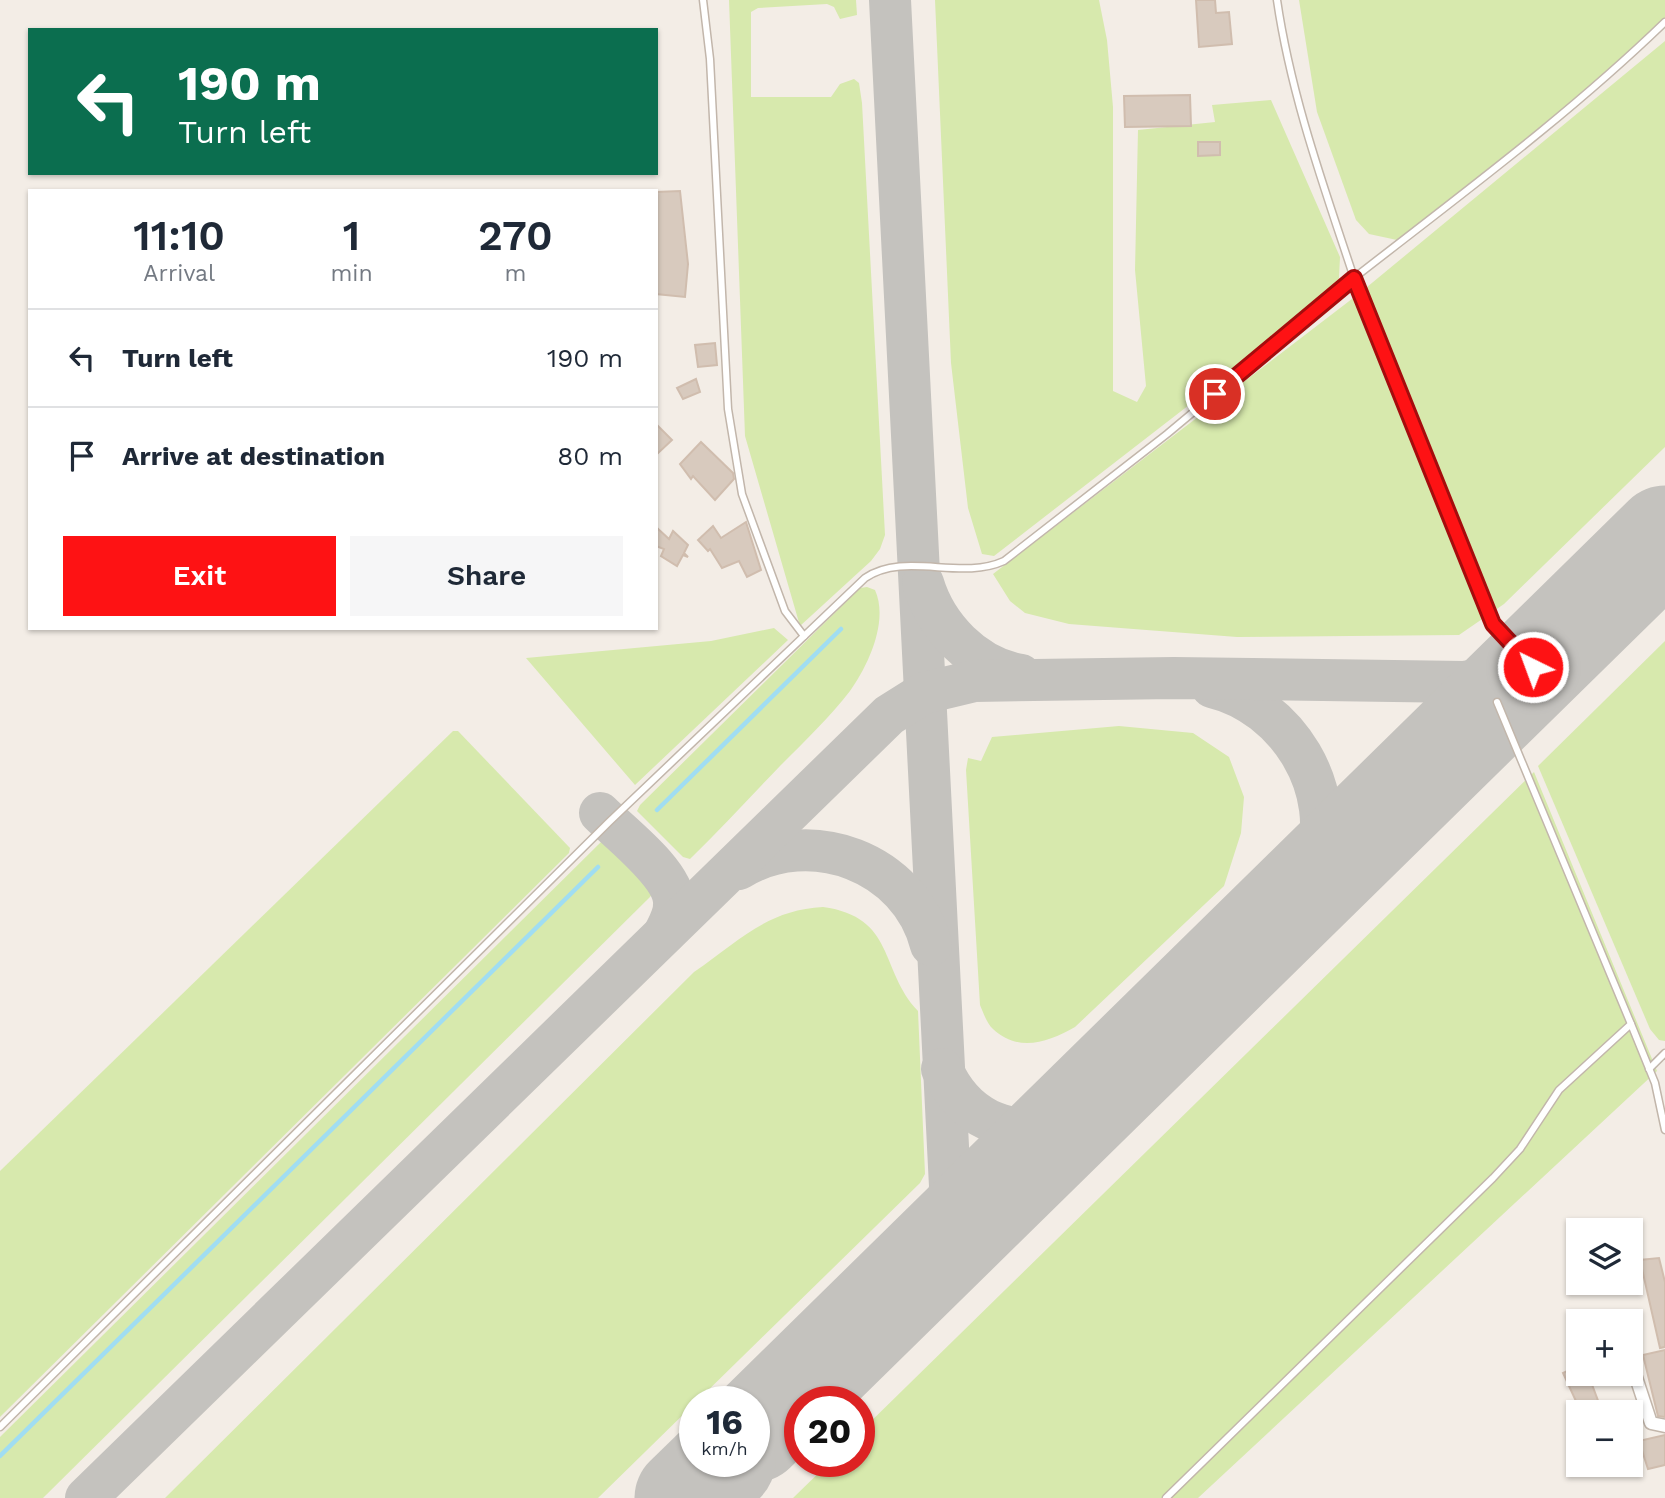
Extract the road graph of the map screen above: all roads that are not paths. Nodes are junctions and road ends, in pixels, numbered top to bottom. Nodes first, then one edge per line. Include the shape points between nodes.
1 (703, 0) edge
2 (1277, 0) edge
3 (1665, 22) edge
4 (1354, 278) junction
5 (804, 636) junction
6 (1533, 667) dead end
7 (1497, 702) dead end
8 (1631, 1024) junction
9 (1665, 1053) edge
10 (1649, 1069) junction
11 (1665, 1130) edge
12 (1639, 1386) edge
13 (1665, 1426) edge
14 (0, 1427) edge
15 (1166, 1498) edge

1 - 5 lane via 728,409 742,494 785,611
2 - 4 lane via 1284,51
3 - 4 lane via 1511,155
4 - 5 lane via 1044,532 990,567 900,566 875,571
4 - 6 lane via 1493,624
5 - 14 lane via 609,822
7 - 8 lane
8 - 10 lane
8 - 15 lane via 1559,1090 1520,1149 1493,1178
9 - 10 lane
10 - 11 lane
12 - 13 street via 1651,1423

